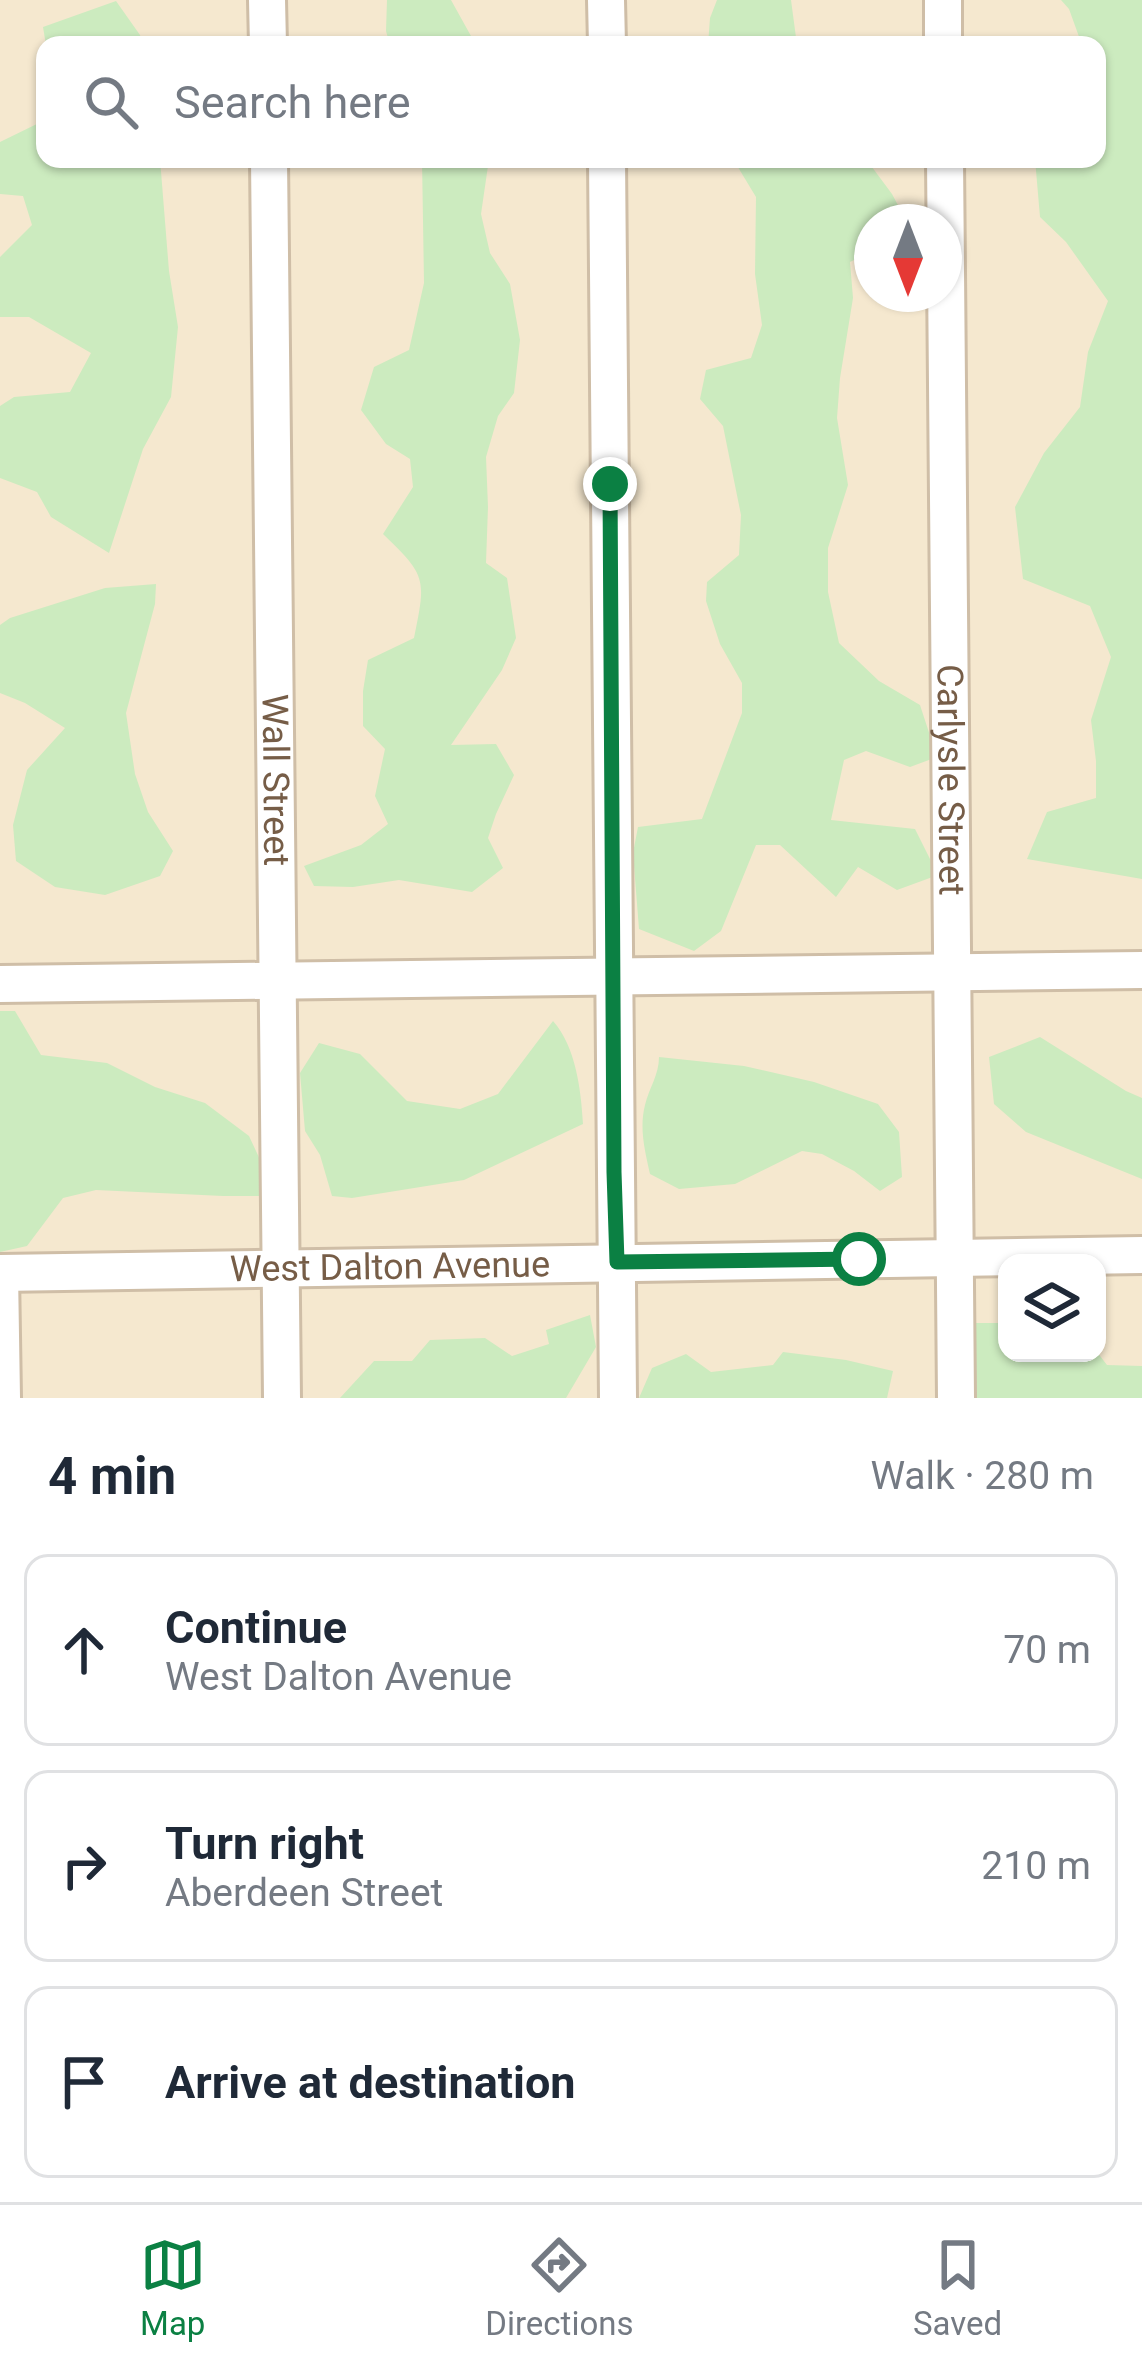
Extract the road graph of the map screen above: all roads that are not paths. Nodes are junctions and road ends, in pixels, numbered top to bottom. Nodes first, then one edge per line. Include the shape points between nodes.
1 (268, 0) edge
2 (606, 0) edge
3 (943, 0) edge
4 (268, 36) edge
5 (607, 36) edge
6 (943, 36) edge
7 (269, 168) edge
8 (607, 168) edge
9 (945, 168) edge
10 (1142, 970) edge
11 (953, 972) junction
12 (614, 976) junction
13 (276, 982) junction
14 (0, 984) edge
15 (1142, 1255) edge
16 (954, 1260) junction
17 (617, 1262) junction
18 (281, 1268) junction
19 (0, 1273) edge
20 (2, 1398) edge
21 (282, 1398) edge
22 (618, 1398) edge
23 (956, 1398) edge

1 - 4 street
2 - 5 street
3 - 6 street
7 - 13 street, Wall Street
8 - 12 street
9 - 11 street, Carlysle Street
10 - 11 street
11 - 12 street
11 - 16 street, Carlysle Street
12 - 13 street
12 - 17 street
13 - 14 street
13 - 18 street, Wall Street
15 - 16 street, West Dalton Avenue
16 - 17 street, West Dalton Avenue
16 - 23 street, Carlysle Street
17 - 18 street, West Dalton Avenue
17 - 22 street
18 - 19 street, West Dalton Avenue
18 - 21 street, Wall Street
19 - 20 street

